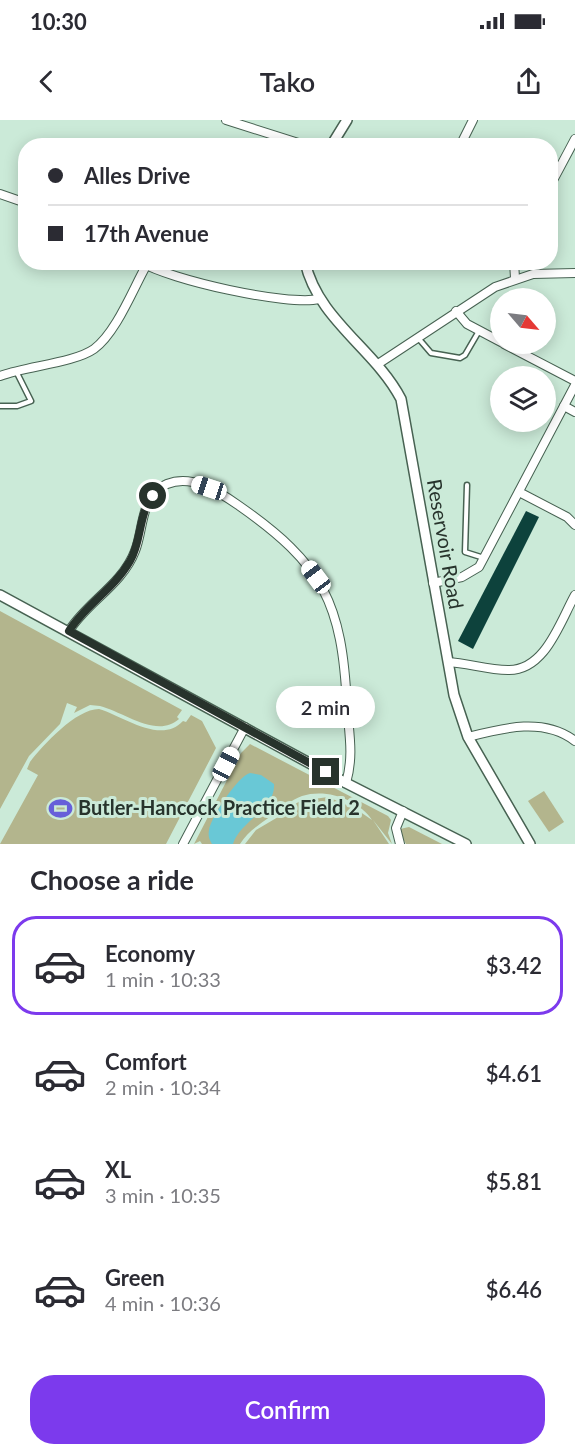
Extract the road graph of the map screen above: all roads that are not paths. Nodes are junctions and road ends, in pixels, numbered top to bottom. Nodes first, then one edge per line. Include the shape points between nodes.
1 (226, 120) edge
2 (347, 120) edge
3 (473, 120) edge
4 (283, 138) edge
5 (336, 138) edge
6 (464, 138) edge
7 (575, 139) edge
8 (558, 171) edge
9 (0, 194) edge
10 (18, 200) edge
11 (141, 270) edge
12 (160, 270) edge
13 (308, 270) edge
14 (515, 270) edge
15 (575, 273) edge
16 (516, 278) junction
17 (319, 299) junction
18 (456, 311) junction
19 (480, 330) junction
20 (417, 336) junction
21 (490, 336) edge
22 (523, 354) edge
23 (378, 364) junction
24 (16, 370) junction
25 (0, 374) edge
26 (575, 383) edge
27 (0, 406) edge
28 (564, 406) junction
29 (575, 412) edge
30 (467, 485) dead end
31 (519, 492) junction
32 (575, 525) edge
33 (484, 559) junction
34 (433, 583) junction
35 (0, 595) edge
36 (575, 595) edge
37 (69, 631) junction
38 (448, 662) junction
39 (245, 727) junction
40 (468, 737) junction
41 (575, 741) edge
42 (346, 783) junction
43 (403, 811) junction
44 (523, 839) edge
45 (461, 843) edge
46 (183, 844) edge
47 (400, 844) edge
48 (530, 844) edge

1 - 4 street
2 - 5 street
3 - 6 street
7 - 8 street
9 - 10 street
11 - 24 street via 111,330 96,348
12 - 17 street via 271,297 306,302
13 - 17 street, Reservoir Road
14 - 16 street
15 - 16 street
16 - 18 street
17 - 23 street, Reservoir Road
18 - 19 street via 467,324
18 - 20 street
19 - 20 lane via 460,358 431,353
19 - 21 street
20 - 23 street
22 - 26 street
23 - 34 street, Reservoir Road via 401,399
24 - 25 street
24 - 27 lane via 31,401
26 - 28 street
28 - 29 street
28 - 31 street
30 - 33 lane via 465,552
31 - 32 street
31 - 33 street
33 - 34 street via 468,575
34 - 38 street, Reservoir Road
35 - 37 street
36 - 38 street via 546,649 534,662 511,671
37 - 39 street
37 - 42 street via 120,577 135,551 150,498 158,490 179,481 191,482 225,496 283,540 316,577 337,620 351,740
38 - 40 street, Reservoir Road
39 - 42 street
39 - 46 street
40 - 41 street via 529,726 550,728
40 - 44 street, Reservoir Road
42 - 43 street
43 - 45 street
43 - 47 street via 396,828
44 - 48 street, Reservoir Road

